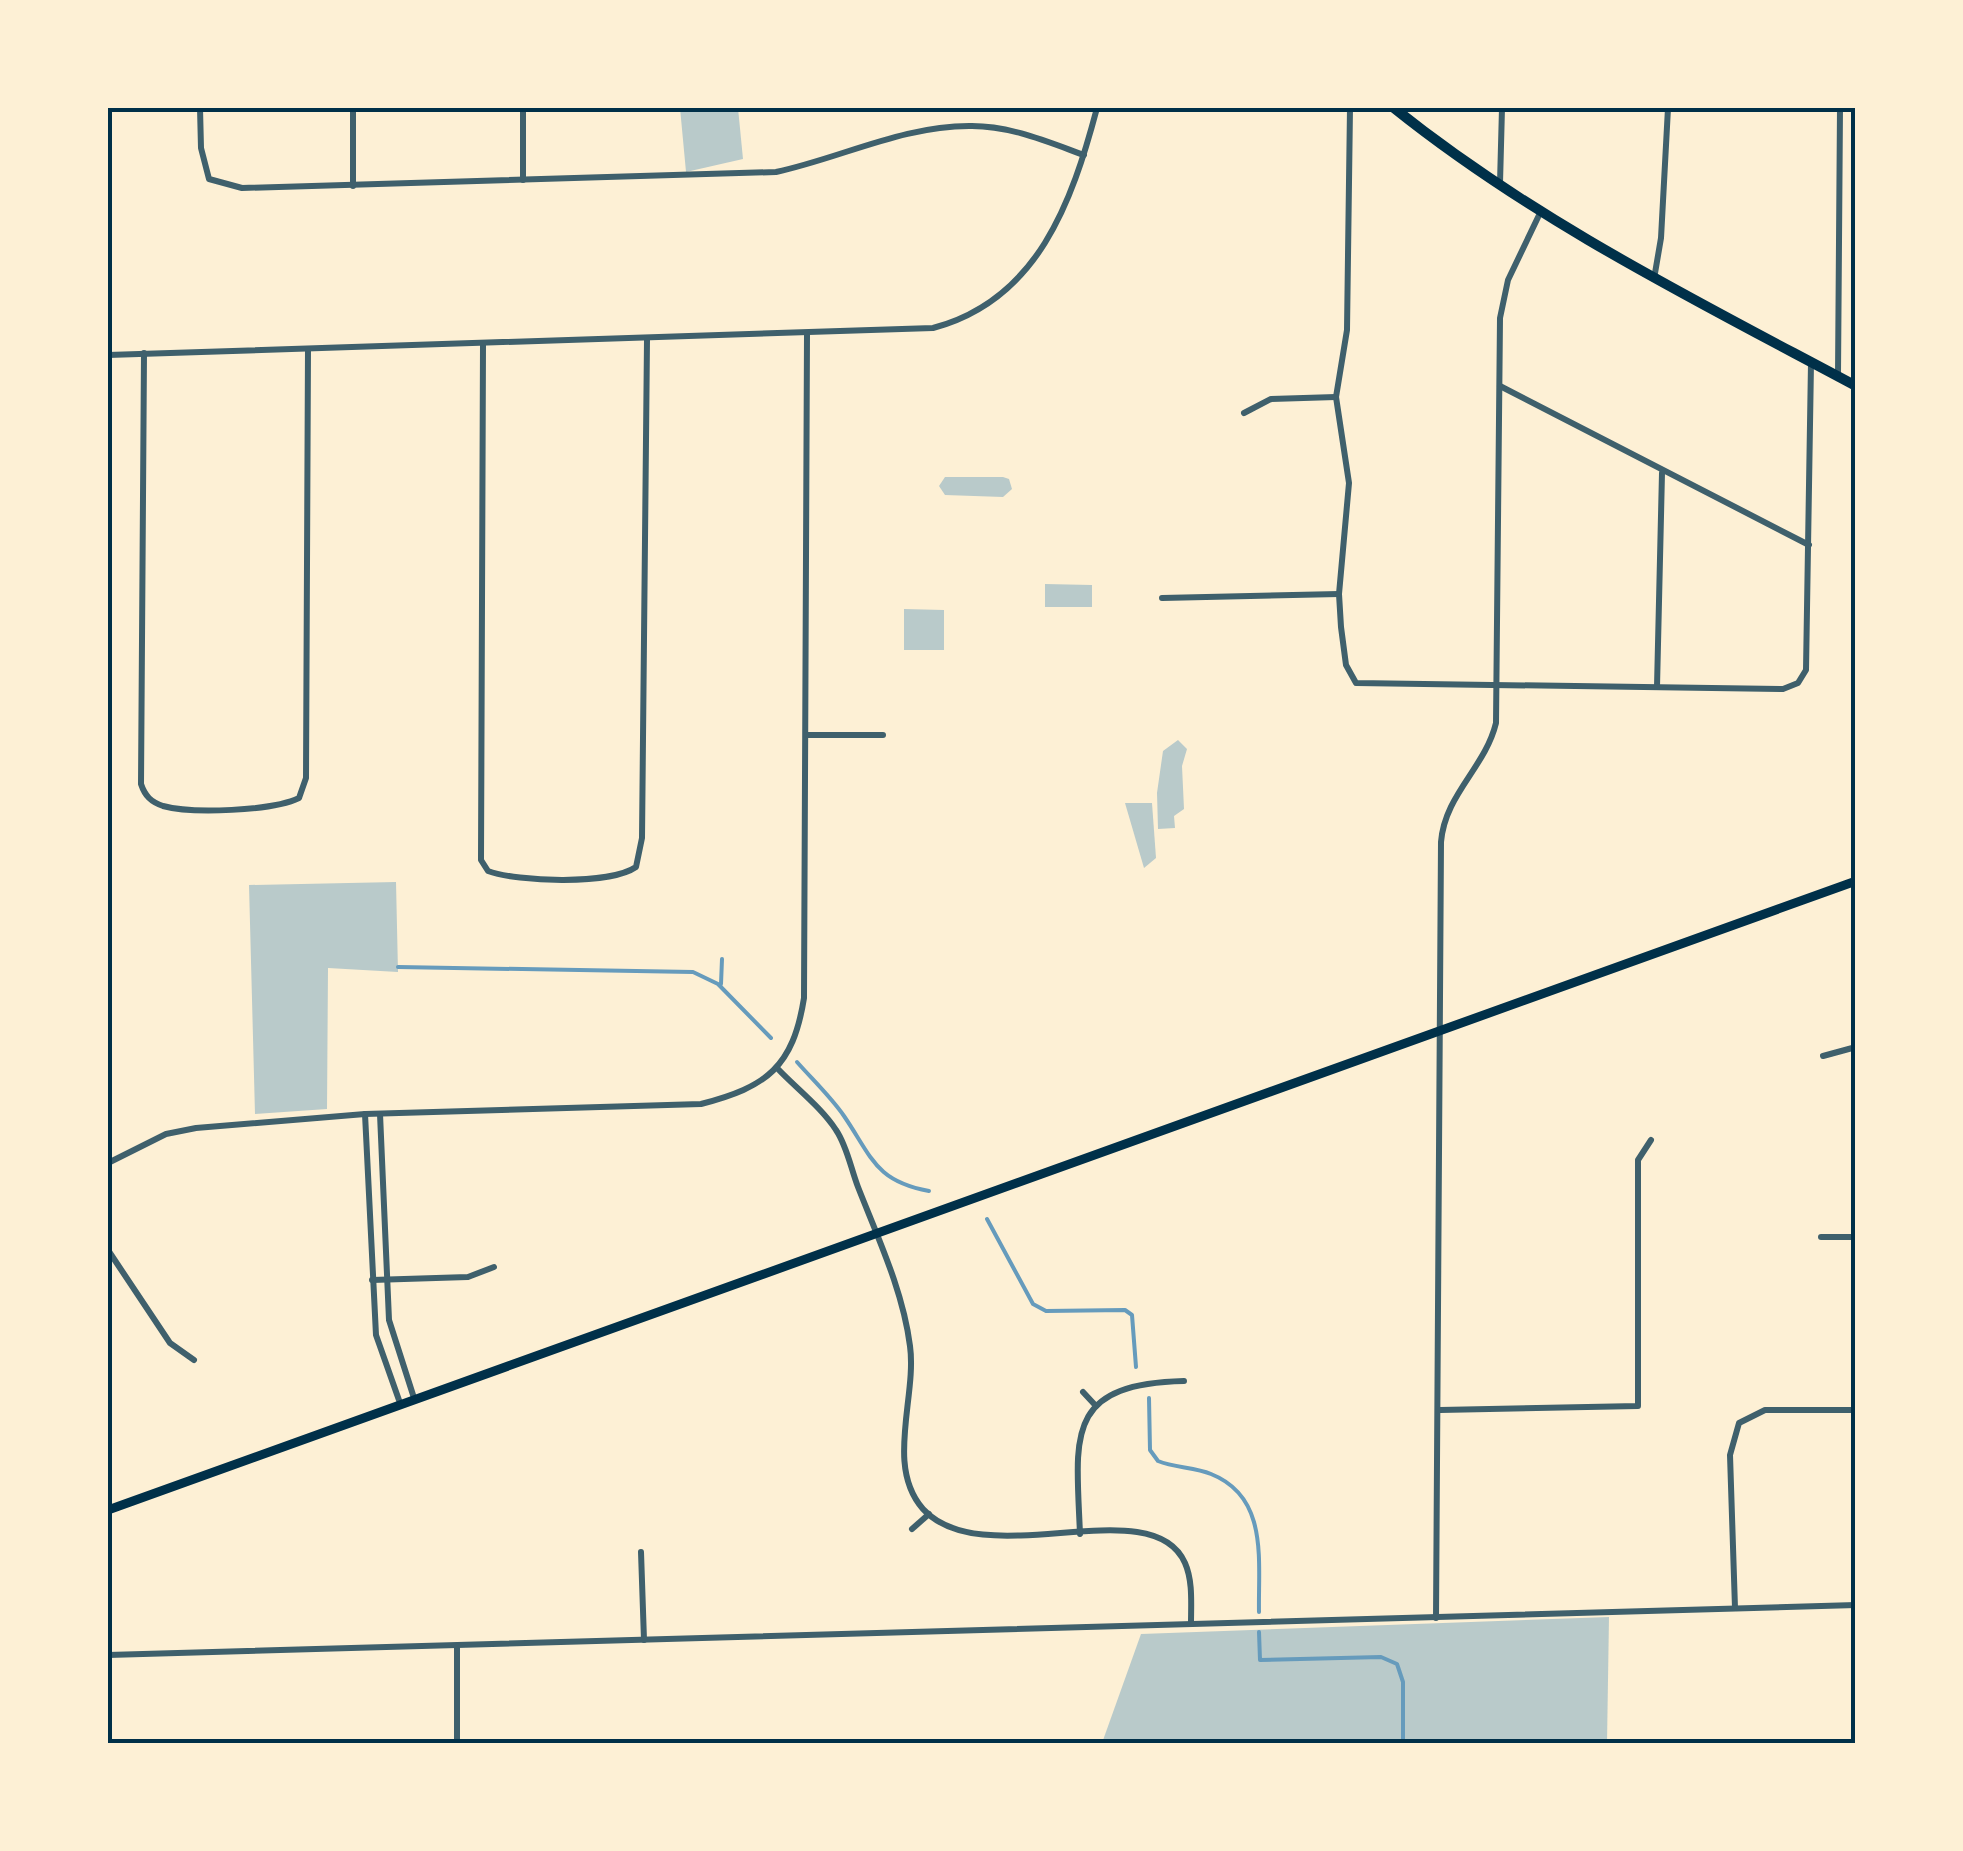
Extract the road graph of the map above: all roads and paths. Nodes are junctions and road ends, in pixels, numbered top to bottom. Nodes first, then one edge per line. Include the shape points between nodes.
1 (200, 108) edge
2 (353, 108) edge
3 (524, 108) edge
4 (1097, 108) edge
5 (1350, 108) edge
6 (1394, 108) edge
7 (1502, 108) edge
8 (1668, 108) edge
9 (1840, 108) edge
10 (1084, 155) junction
11 (523, 180) junction
12 (1500, 184) junction
13 (354, 186) junction
14 (1541, 211) junction
15 (1654, 280) junction
16 (807, 335) junction
17 (647, 340) junction
18 (483, 345) junction
19 (308, 349) junction
20 (144, 353) junction
21 (108, 355) edge
22 (1811, 362) junction
23 (1838, 376) junction
24 (1500, 386) junction
25 (1856, 386) edge
26 (1336, 396) junction
27 (1244, 412) dead end
28 (1662, 472) junction
29 (1808, 546) junction
30 (1339, 594) junction
31 (1162, 598) dead end
32 (1500, 685) junction
33 (1657, 687) junction
34 (806, 735) junction
35 (883, 735) dead end
36 (1856, 881) edge
37 (1442, 1028) junction
38 (1856, 1047) edge
39 (1823, 1056) dead end
40 (778, 1070) junction
41 (365, 1114) junction
42 (380, 1114) junction
43 (1652, 1140) dead end
44 (108, 1163) edge
45 (876, 1232) junction
46 (1821, 1236) dead end
47 (1856, 1237) edge
48 (108, 1250) edge
49 (494, 1268) dead end
50 (372, 1280) junction
51 (387, 1280) junction
52 (194, 1360) dead end
53 (1184, 1381) dead end
54 (1083, 1392) dead end
55 (414, 1398) junction
56 (400, 1403) junction
57 (1096, 1406) junction
58 (1440, 1410) junction
59 (1856, 1410) edge
60 (108, 1510) edge
61 (928, 1514) junction
62 (912, 1530) dead end
63 (1080, 1534) junction
64 (641, 1552) dead end
65 (1856, 1605) edge
66 (1735, 1608) junction
67 (1436, 1618) junction
68 (1191, 1624) junction
69 (644, 1640) junction
70 (457, 1646) junction
71 (108, 1655) edge
72 (457, 1744) edge

1 - 13 street via 209,179 242,188
2 - 13 street
3 - 11 street
4 - 10 street
5 - 26 street via 1347,330
6 - 12 main road
7 - 12 street
8 - 15 street
9 - 23 street
10 - 11 street via 1022,132 974,126 930,128 776,172
10 - 16 street via 1047,242 1007,291 980,311 933,328
11 - 13 street
12 - 14 main road
14 - 15 main road
14 - 24 street via 1502,298
15 - 22 main road
16 - 17 street
16 - 34 street
17 - 18 street
17 - 18 street via 642,838 636,867 619,878 499,874 488,871 479,846
18 - 19 street
19 - 20 street
19 - 20 street via 307,763 299,798 263,807 158,804 145,795
20 - 21 street
22 - 23 main road
22 - 29 street
23 - 25 main road
24 - 28 street
24 - 32 street
26 - 27 street via 1271,399
26 - 30 street via 1350,483
28 - 29 street
28 - 33 street
29 - 33 street via 1806,670 1798,683 1783,689
30 - 31 street
30 - 32 street via 1346,665 1356,683
32 - 33 street
32 - 37 street via 1492,738 1450,804 1442,830
34 - 35 street
34 - 40 street via 804,998 798,1037
36 - 37 main road
37 - 45 main road
37 - 58 street
38 - 39 street
40 - 42 street via 735,1095 700,1104
40 - 45 street via 836,1130
41 - 42 street
41 - 44 street via 196,1128 166,1134
41 - 50 street
42 - 51 street
43 - 58 street via 1638,1160 1638,1403
45 - 55 main road
45 - 61 street via 910,1344 905,1467
46 - 47 street
48 - 52 street via 170,1344
49 - 51 street via 468,1276
50 - 51 street
50 - 56 street via 380,1350
51 - 55 street via 392,1335
53 - 57 street via 1136,1384
54 - 57 street
55 - 56 main road
56 - 60 main road
57 - 63 street via 1078,1446
58 - 67 street
59 - 66 street via 1765,1410 1740,1423 1730,1455
61 - 62 street
61 - 63 street via 974,1534
63 - 68 street via 1144,1532 1168,1541 1188,1569
64 - 69 street
65 - 66 street
66 - 67 street
67 - 68 street
68 - 69 street
69 - 70 street
70 - 71 street
70 - 72 street

